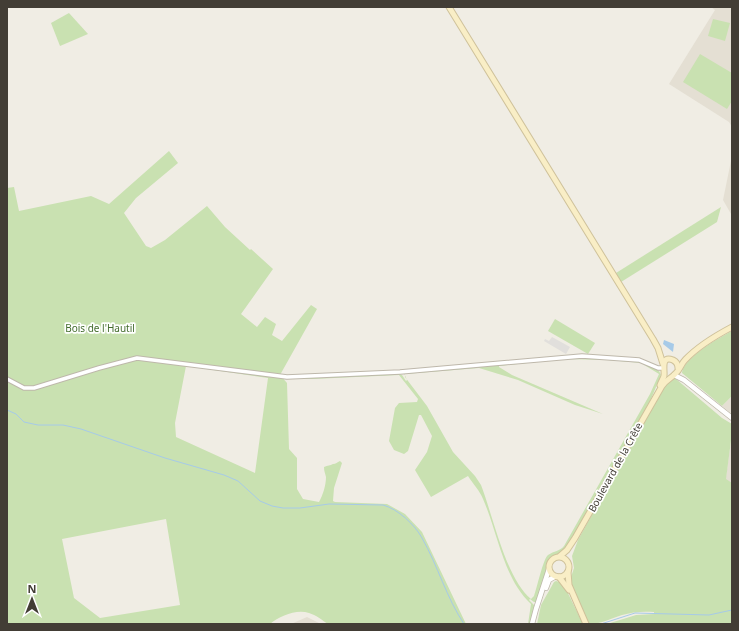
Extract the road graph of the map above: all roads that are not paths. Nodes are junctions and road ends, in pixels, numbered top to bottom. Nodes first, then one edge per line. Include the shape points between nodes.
1 (449, 7) edge
2 (732, 327) edge
3 (658, 348) junction
4 (691, 354) junction
5 (672, 360) junction
6 (663, 368) junction
7 (676, 372) junction
8 (7, 379) edge
9 (654, 397) junction
10 (732, 419) edge
11 (575, 538) junction
12 (560, 556) junction
13 (568, 561) junction
14 (549, 569) junction
15 (568, 572) junction
16 (557, 577) junction
17 (574, 598) junction
18 (533, 624) edge
19 (586, 624) edge

1 - 3 main road
2 - 4 main road, Boulevard de la Crête
3 - 5 main road
3 - 6 main road
4 - 5 main road, Boulevard de la Crête
4 - 7 main road, Boulevard de la Crête
5 - 6 main road, Boulevard de la Crête via 666,362
5 - 7 main road via 677,364
6 - 7 main road via 668,375
6 - 8 street via 638,360 582,356 400,372 287,377 138,358 34,388 24,388
6 - 9 main road, Boulevard de la Crête via 663,378
7 - 9 main road, Boulevard de la Crête
7 - 10 street
9 - 11 main road, Boulevard de la Crête
11 - 12 main road, Boulevard de la Crête
11 - 13 main road, Boulevard de la Crête
12 - 13 main road
12 - 14 main road via 552,559
13 - 15 main road
14 - 16 main road
14 - 18 street
15 - 16 main road
15 - 17 main road
16 - 17 main road
16 - 18 street via 551,578 548,582
17 - 19 main road

